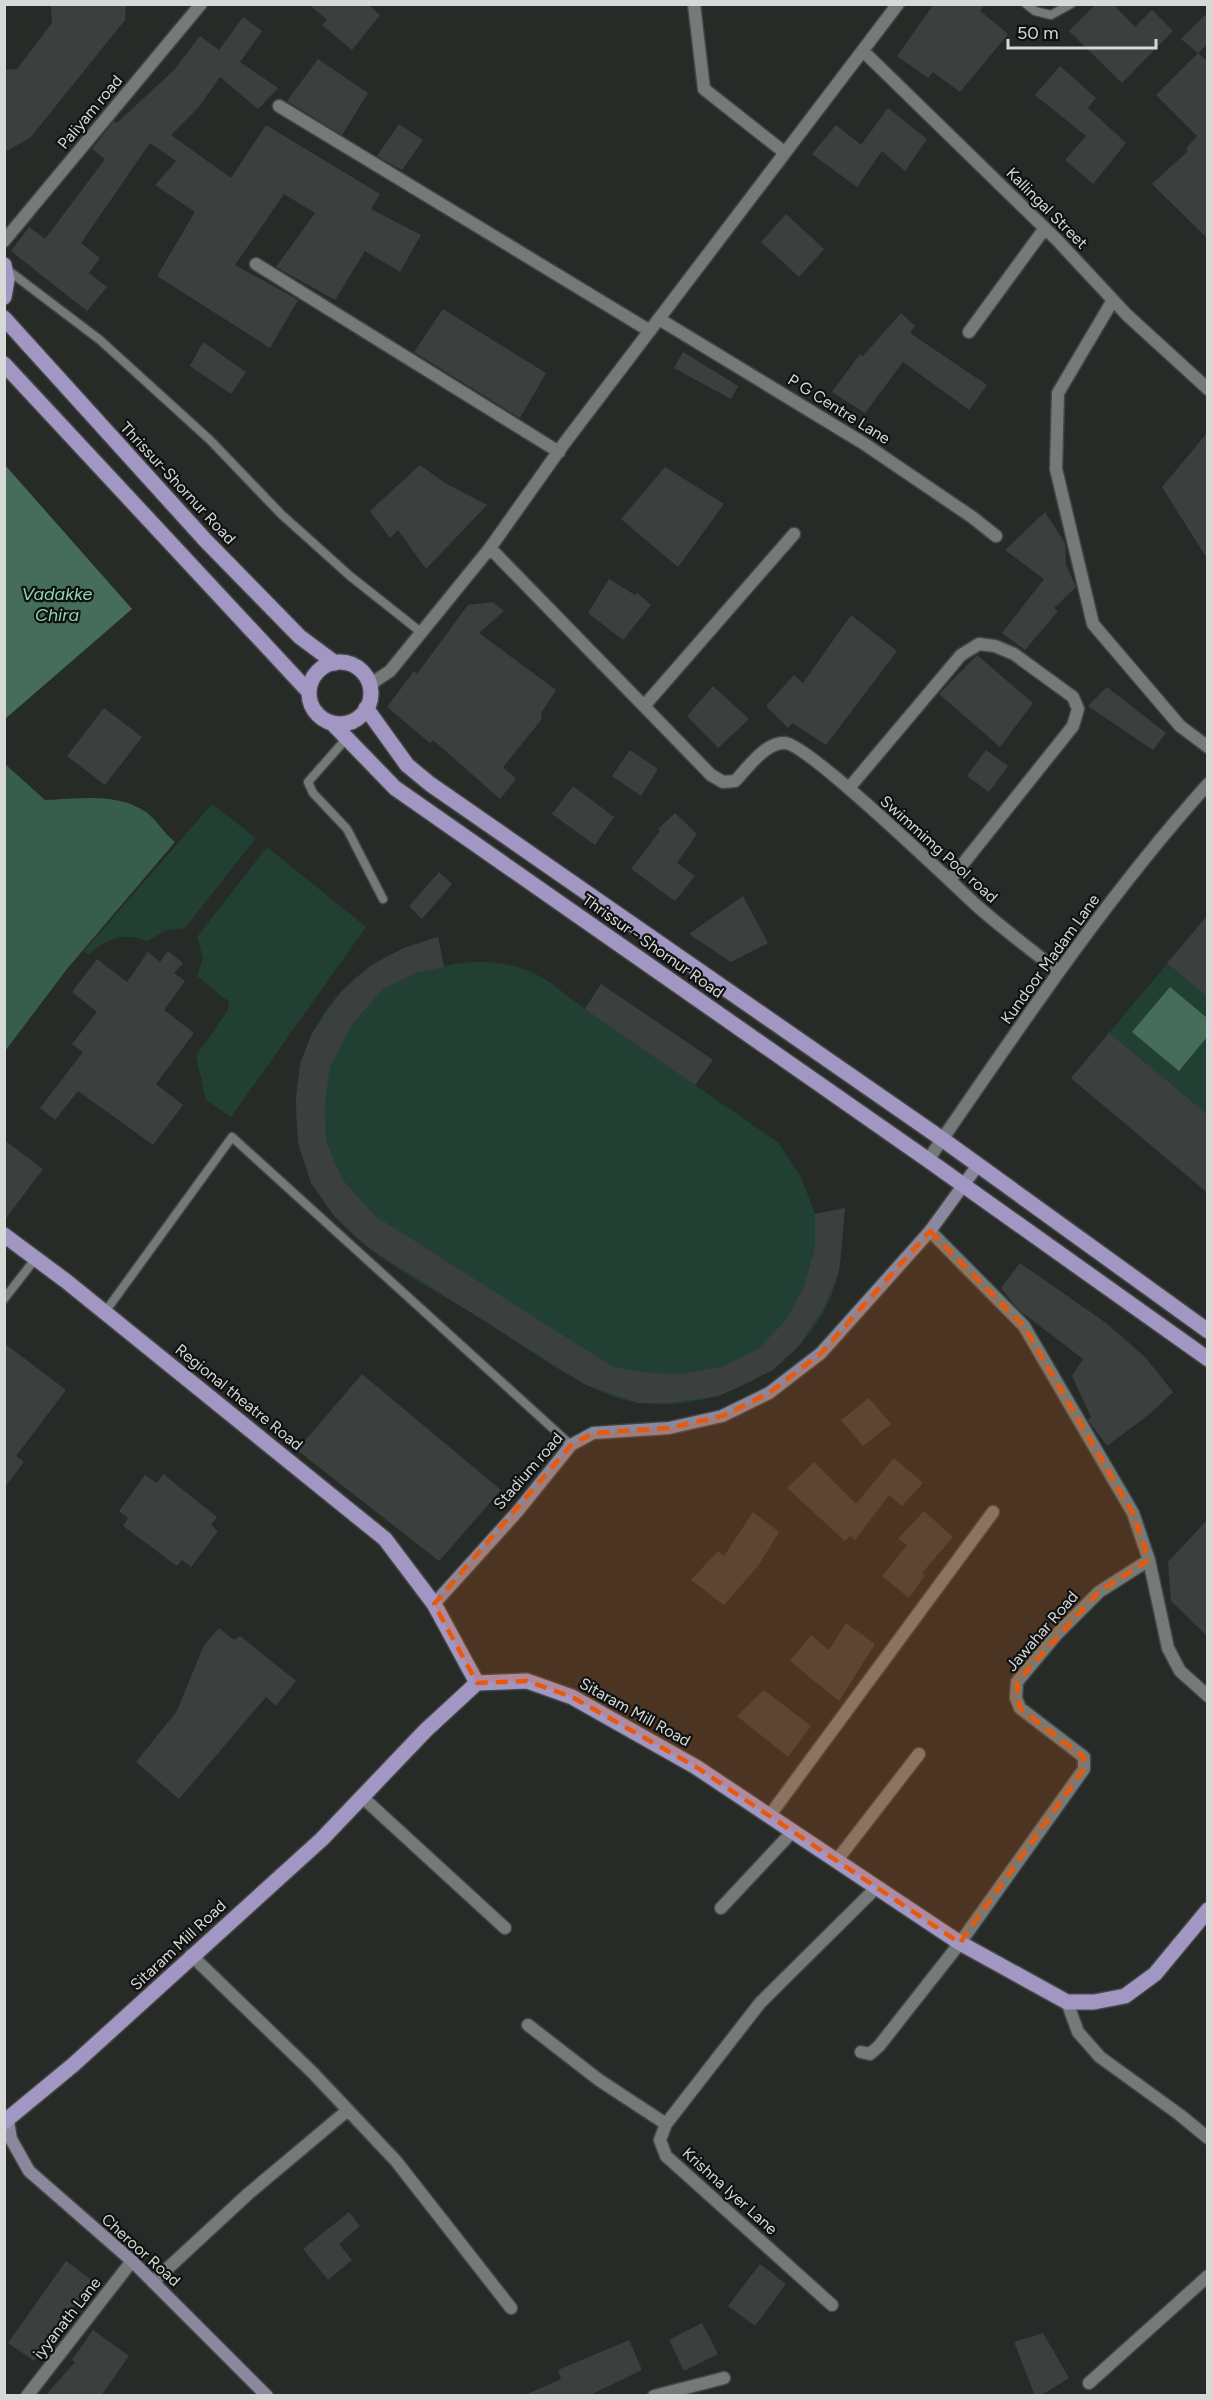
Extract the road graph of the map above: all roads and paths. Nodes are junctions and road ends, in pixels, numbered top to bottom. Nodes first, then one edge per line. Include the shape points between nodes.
1 (201, 4) edge
2 (694, 4) edge
3 (897, 4) edge
4 (1026, 4) edge
5 (1071, 4) edge
6 (863, 51) junction
7 (279, 106) dead end
8 (784, 152) junction
9 (1045, 228) junction
10 (4, 241) edge
11 (256, 264) dead end
12 (5, 266) edge
13 (4, 297) edge
14 (1113, 300) junction
15 (4, 318) edge
16 (659, 319) junction
17 (650, 331) junction
18 (969, 332) dead end
19 (4, 364) edge
20 (1208, 389) edge
21 (559, 452) junction
22 (794, 534) dead end
23 (996, 536) dead end
24 (490, 548) junction
25 (422, 633) junction
26 (334, 663) junction
27 (369, 686) junction
28 (309, 692) junction
29 (644, 706) junction
30 (366, 708) junction
31 (332, 723) junction
32 (346, 739) junction
33 (1208, 747) edge
34 (1208, 784) edge
35 (849, 788) junction
36 (950, 880) junction
37 (383, 899) dead end
38 (1058, 971) junction
39 (942, 1139) junction
40 (928, 1160) junction
41 (978, 1165) junction
42 (964, 1185) junction
43 (930, 1231) junction
44 (4, 1235) edge
45 (1103, 1256) junction
46 (36, 1258) junction
47 (1089, 1274) junction
48 (4, 1299) edge
49 (105, 1312) junction
50 (1208, 1332) edge
51 (1208, 1359) edge
52 (571, 1445) junction
53 (993, 1512) dead end
54 (1149, 1560) junction
55 (434, 1604) junction
56 (477, 1683) junction
57 (1208, 1696) edge
58 (919, 1754) dead end
59 (362, 1796) junction
60 (770, 1815) junction
61 (793, 1831) junction
62 (837, 1860) junction
63 (877, 1887) junction
64 (721, 1908) dead end
65 (1208, 1910) edge
66 (505, 1929) dead end
67 (960, 1943) junction
68 (191, 1955) junction
69 (1067, 2002) junction
70 (528, 2025) dead end
71 (861, 2052) dead end
72 (348, 2110) junction
73 (6, 2122) edge
74 (666, 2124) junction
75 (1208, 2138) edge
76 (132, 2260) junction
77 (1208, 2276) edge
78 (153, 2282) junction
79 (832, 2305) dead end
80 (511, 2308) dead end
81 (724, 2378) dead end
82 (1089, 2383) dead end
83 (27, 2396) edge
84 (267, 2396) edge
85 (654, 2396) edge

1 - 10 street, Paliyam road
2 - 8 street via 704,89
3 - 6 street
4 - 5 lane via 1051,15
6 - 8 street
6 - 9 street, Kallingal Street
7 - 17 street
8 - 16 street
9 - 14 street, Kallingal Street
9 - 18 street
11 - 21 street
12 - 13 main road
12 - 25 lane via 100,340 210,440 281,514
14 - 20 street, Kallingal Street
14 - 33 street via 1058,393 1056,469 1093,624 1180,726
15 - 26 main road, Thrissur-Shornur Road via 206,541 300,637
16 - 17 street
16 - 23 street, P G Centre Lane via 863,443
17 - 21 street
19 - 28 main road
21 - 24 street
22 - 29 street
24 - 25 street
24 - 29 street
25 - 27 street via 390,671
26 - 27 main road via 354,666
26 - 28 main road via 317,673
27 - 30 main road
28 - 31 main road via 315,712
29 - 35 street, Swimmimg Pool road via 711,775 723,782 735,781 769,747 785,743 800,749
30 - 31 main road via 352,721
30 - 39 main road via 407,765 430,784
31 - 32 main road, Thrissur - Shornur Road
32 - 37 lane via 308,782 313,794 347,829
32 - 40 main road, Thrissur - Shornur Road via 395,788
34 - 38 street, Kundoor Madam Lane via 1161,836
35 - 36 street, Swimmimg Pool road
35 - 36 street via 961,655 979,644 1014,654 1073,697 1078,709 1073,726
36 - 38 street, Swimmimg Pool road
38 - 39 street, Kundoor Madam Lane
39 - 40 street, Kundoor Madam Lane
39 - 41 main road
40 - 42 main road, Thrissur - Shornur Road
41 - 42 main road, Stadium road
41 - 45 main road
42 - 43 main road, Stadium road
42 - 47 main road, Thrissur - Shornur Road
43 - 52 main road, Stadium road via 821,1353 769,1393 722,1416 669,1428 593,1433
43 - 54 street via 1024,1326 1133,1513
44 - 46 main road, Regional theatre Road
45 - 47 main road
45 - 50 main road
46 - 48 lane
46 - 49 main road, Regional theatre Road
47 - 51 main road, Thrissur - Shornur Road
49 - 52 lane via 232,1137
49 - 55 main road, Regional theatre Road via 385,1539
52 - 55 main road, Stadium road
53 - 60 street
54 - 57 street via 1168,1648 1180,1671
54 - 67 street, Jawahar Road via 1099,1592 1017,1682 1020,1708 1084,1757 1084,1769
55 - 56 main road
56 - 59 main road, Sitaram Mill Road
56 - 60 main road, Sitaram Mill Road via 527,1681 572,1696 696,1767
58 - 62 street
59 - 66 street
59 - 68 main road, Sitaram Mill Road via 322,1839
60 - 61 main road, Sitaram Mill Road
61 - 62 main road, Sitaram Mill Road
61 - 64 street
62 - 63 main road, Sitaram Mill Road
63 - 67 main road, Sitaram Mill Road
63 - 74 street via 760,2003
65 - 69 main road, Sitaram Mill Road via 1155,1974 1125,1996
67 - 69 main road, Sitaram Mill Road
67 - 71 street via 879,2046 870,2054
68 - 72 street
68 - 73 main road, Sitaram Mill Road via 73,2066
69 - 75 street via 1078,2032 1100,2057
70 - 74 street via 599,2080
72 - 78 street via 248,2194
72 - 80 street via 396,2160
73 - 76 main road, Cheroor Road via 30,2171
74 - 79 street, Krishna Iyer Lane via 660,2140 666,2156
76 - 78 main road, Cheroor Road
76 - 83 street, iyyanath Lane
77 - 82 street
78 - 84 main road, Cheroor Road
81 - 85 street

